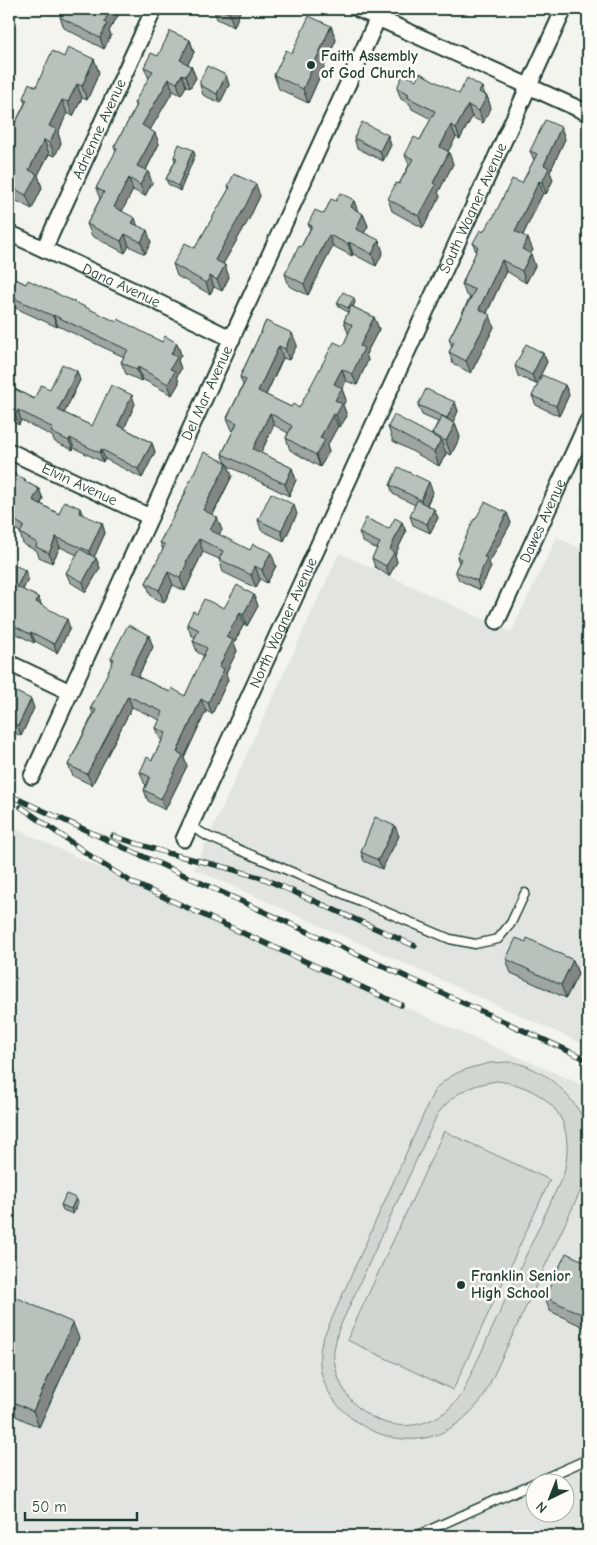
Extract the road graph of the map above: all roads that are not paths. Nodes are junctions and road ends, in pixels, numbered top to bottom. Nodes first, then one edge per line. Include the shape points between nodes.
1 (154, 9) edge
2 (358, 9) edge
3 (564, 9) edge
4 (380, 13) edge
5 (529, 86) junction
6 (588, 113) edge
7 (9, 233) edge
8 (44, 249) junction
9 (232, 338) junction
10 (381, 407) joint
11 (588, 421) edge
12 (9, 451) edge
13 (150, 517) junction
14 (497, 621) dead end
15 (9, 663) edge
16 (70, 692) junction
17 (32, 776) dead end
18 (187, 833) joint
19 (525, 893) dead end
20 (588, 1459) edge
21 (559, 1472) edge
22 (524, 1488) edge
23 (416, 1536) edge

1 - 8 street, Adrienne Avenue
2 - 4 street
3 - 5 street, South Wagner Avenue
4 - 5 street
4 - 9 street, Del Mar Avenue
5 - 6 street
5 - 10 street, South Wagner Avenue
7 - 8 street, Dana Avenue
8 - 9 street, Dana Avenue
9 - 13 street, Del Mar Avenue
10 - 18 street, North Wagner Avenue
11 - 14 street, Dawes Avenue
12 - 13 street, Elvin Avenue
13 - 16 street, Del Mar Avenue
15 - 16 street
16 - 17 street, Del Mar Avenue
18 - 19 lane via 209,837 450,939 476,944 498,939 511,923
20 - 21 lane
22 - 23 lane

